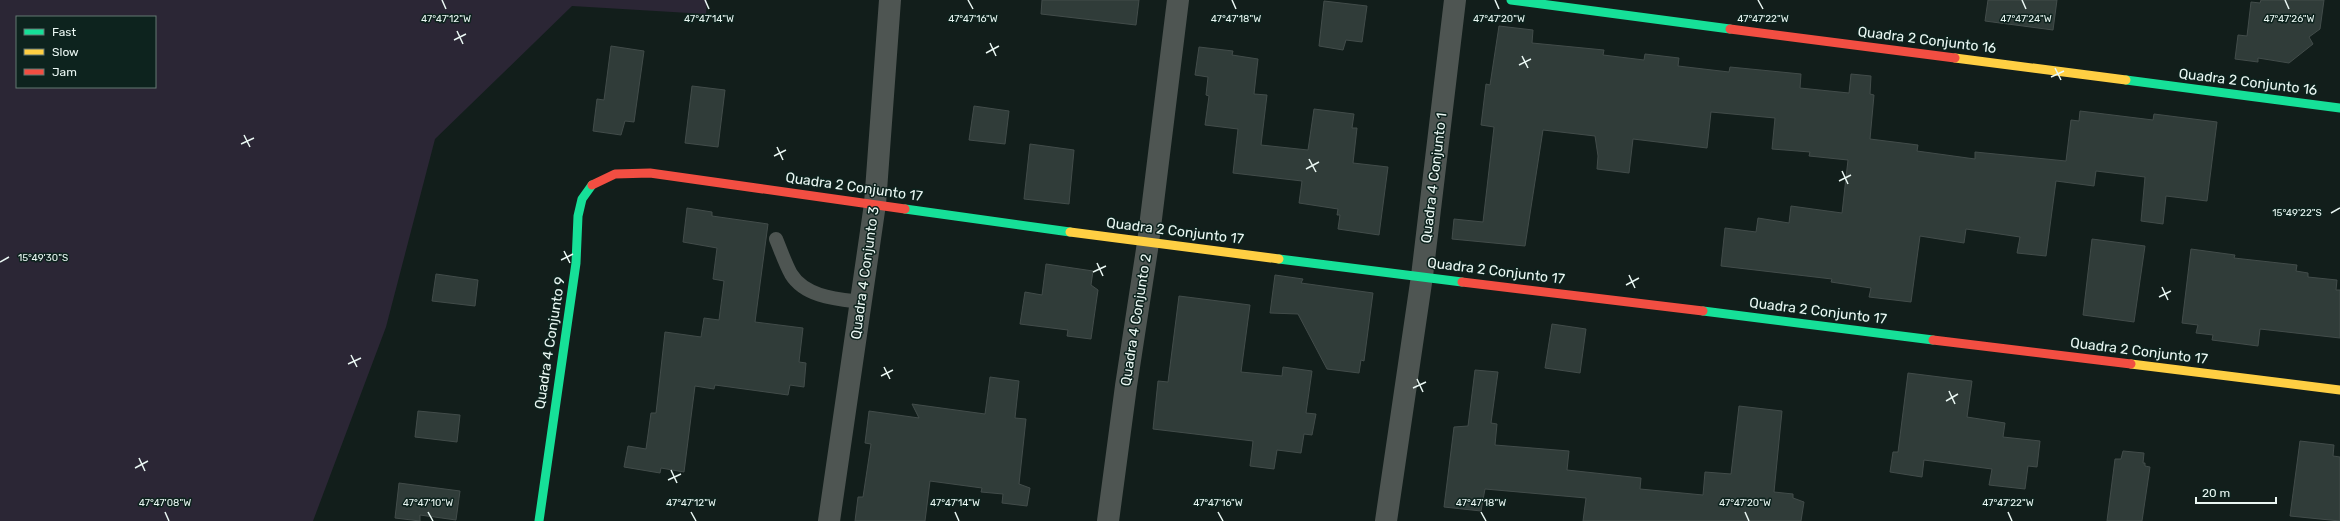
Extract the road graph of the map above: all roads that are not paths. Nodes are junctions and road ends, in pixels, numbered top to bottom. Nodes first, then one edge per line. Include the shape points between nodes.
1 (890, 0) edge
2 (1178, 0) edge
3 (1455, 0) edge
4 (1510, 0) edge
5 (2340, 108) edge
6 (650, 173) joint
7 (875, 204) junction
8 (776, 240) dead end
9 (1148, 242) junction
10 (1422, 276) junction
11 (861, 302) junction
12 (2340, 390) edge
13 (539, 521) edge
14 (829, 521) edge
15 (1108, 521) edge
16 (1386, 521) edge

1 - 7 street, Quadra 4 Conjunto 3
2 - 9 street, Quadra 4 Conjunto 2
3 - 10 street, Quadra 4 Conjunto 1
4 - 5 street, Quadra 2 Conjunto 16
6 - 7 street, Quadra 2 Conjunto 17
6 - 13 street, Quadra 4 Conjunto 9 via 628,172 608,177 587,190 581,201 577,260
7 - 9 street, Quadra 2 Conjunto 17
7 - 11 street, Quadra 4 Conjunto 3
8 - 11 lane via 792,275 808,290 833,299
9 - 10 street, Quadra 2 Conjunto 17
9 - 15 street, Quadra 4 Conjunto 2
10 - 12 street, Quadra 2 Conjunto 17
10 - 16 street, Quadra 4 Conjunto 1
11 - 14 street, Quadra 4 Conjunto 3

